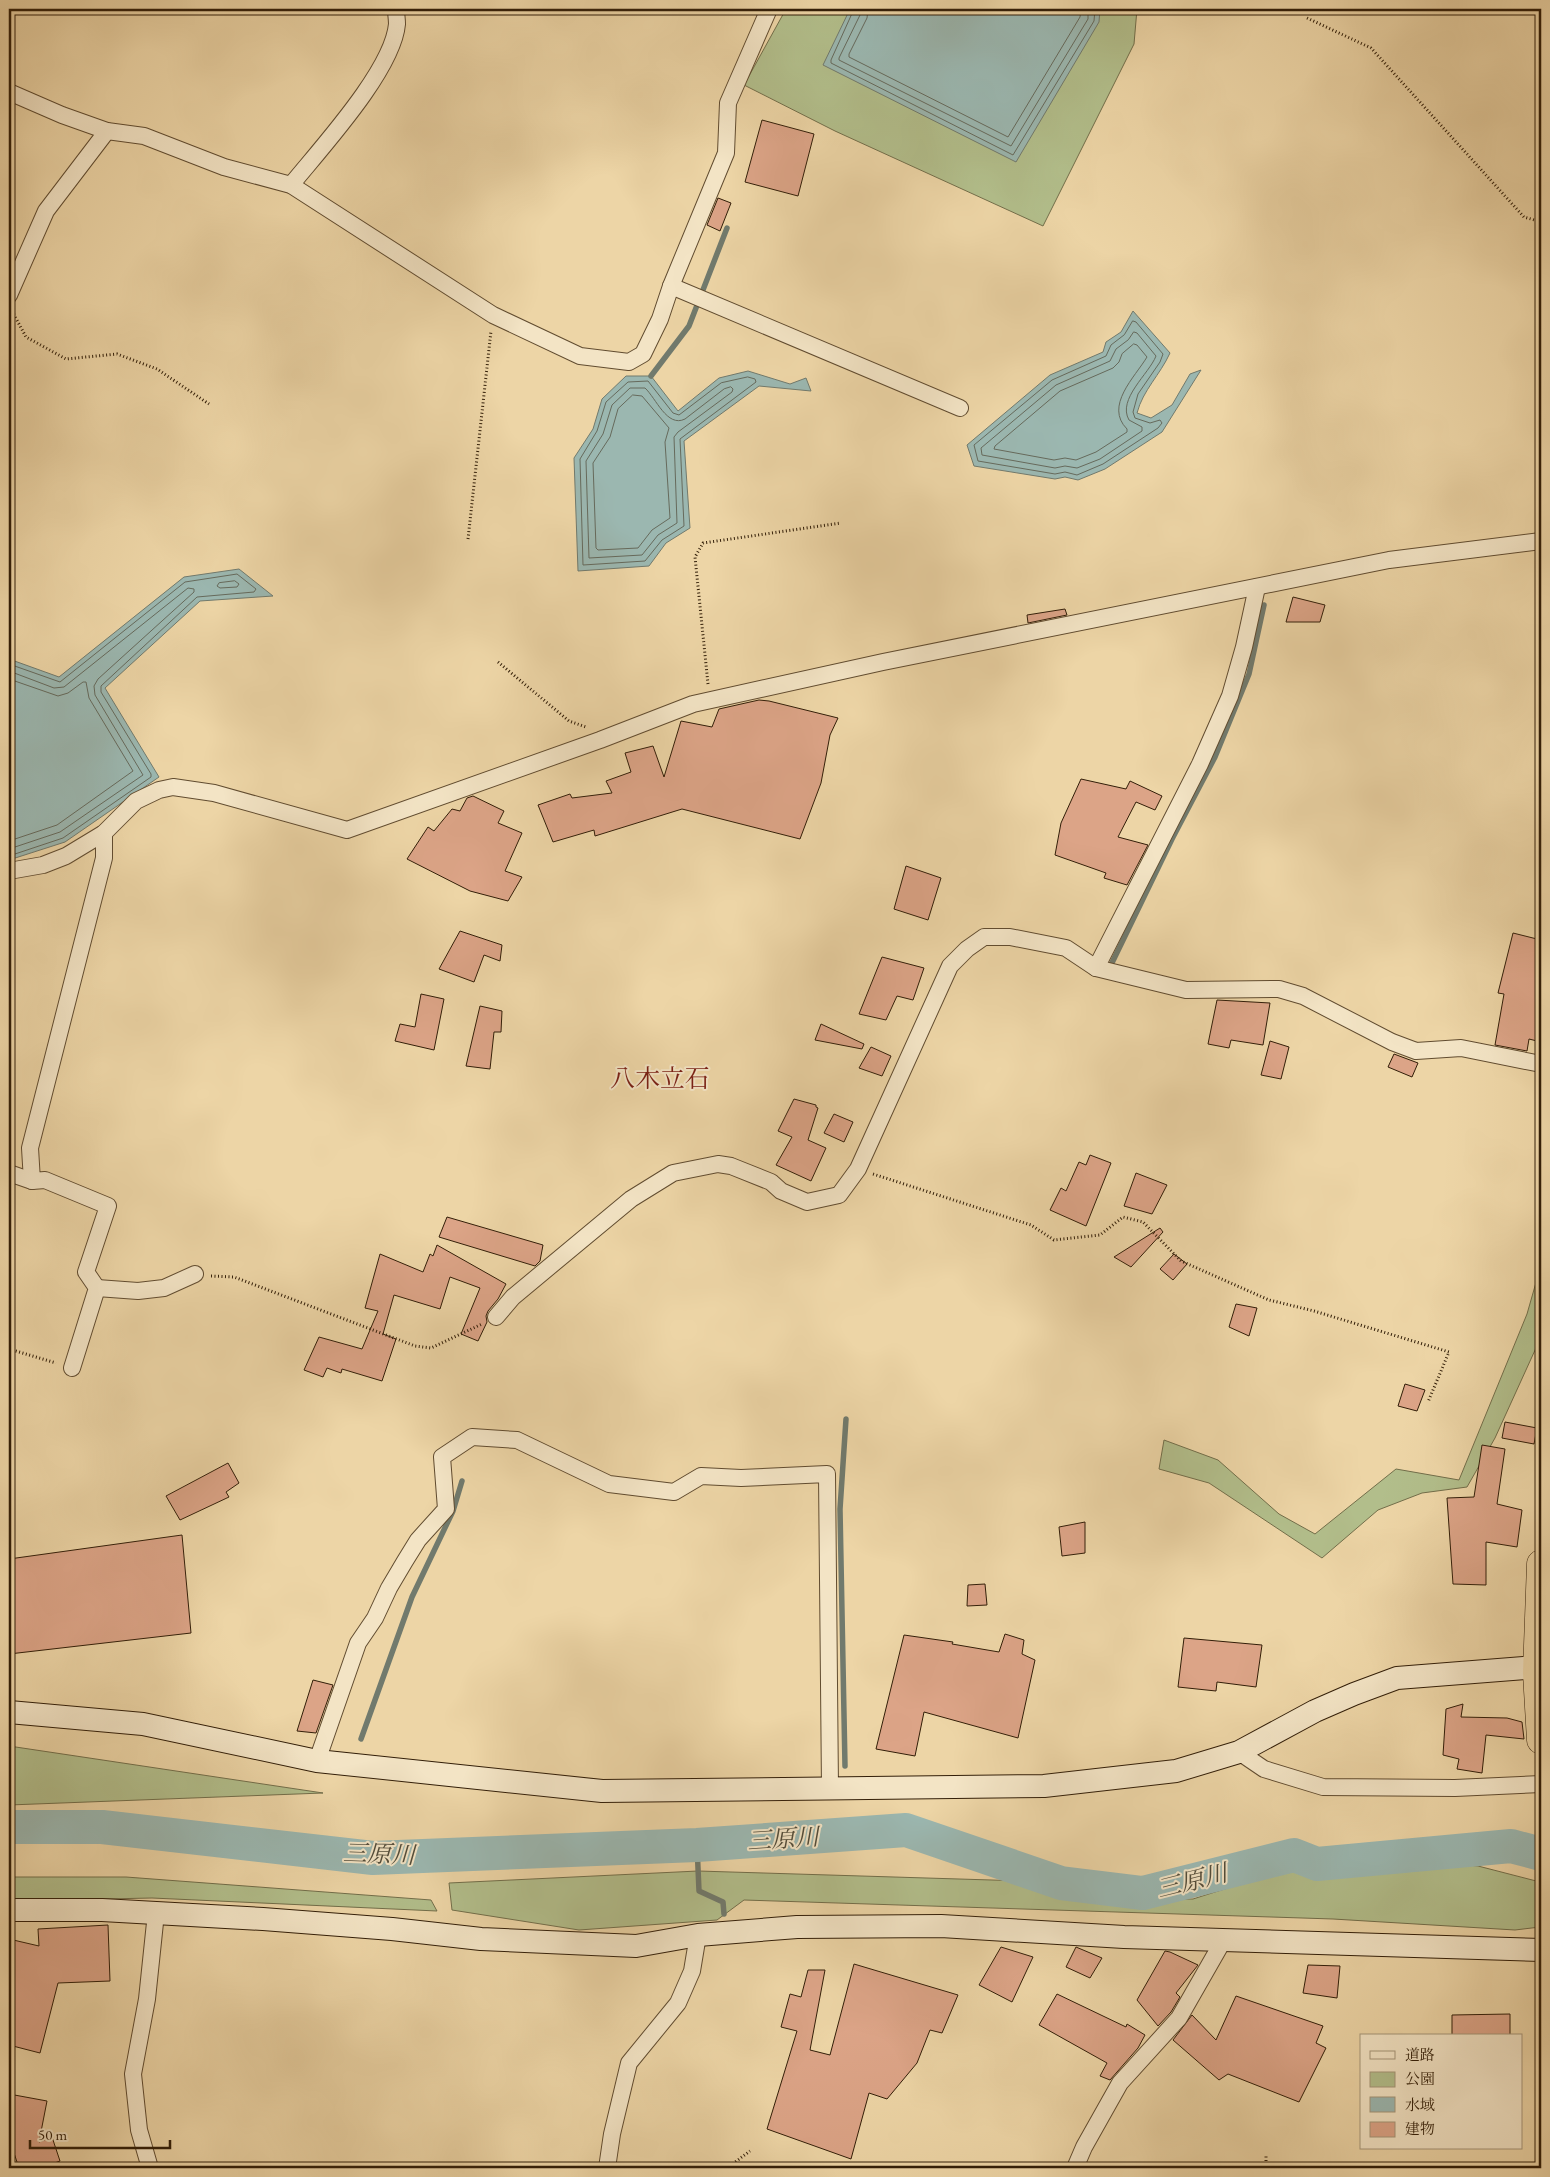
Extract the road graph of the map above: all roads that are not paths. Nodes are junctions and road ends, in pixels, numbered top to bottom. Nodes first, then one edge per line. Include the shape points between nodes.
1 (396, 9) edge
2 (769, 9) edge
3 (9, 92) edge
4 (107, 131) junction
5 (291, 185) junction
6 (671, 286) junction
7 (9, 295) edge
8 (960, 408) dead end
9 (1541, 541) edge
10 (1257, 587) junction
11 (104, 833) junction
12 (9, 872) edge
13 (1096, 968) junction
14 (1541, 1064) edge
15 (9, 1173) edge
16 (32, 1181) junction
17 (195, 1274) road end
18 (97, 1288) junction
19 (496, 1317) road end
20 (72, 1368) road end
21 (1541, 1564) edge
22 (1537, 1668) junction
23 (9, 1712) edge
24 (1541, 1740) edge
25 (1239, 1752) junction
26 (317, 1761) junction
27 (1541, 1784) edge
28 (830, 1788) junction
29 (9, 1910) edge
30 (156, 1913) junction
31 (698, 1934) junction
32 (1223, 1941) junction
33 (1541, 1950) edge
34 (150, 2168) edge
35 (607, 2168) edge
36 (1075, 2168) edge

1 - 5 street via 397,25 387,57 370,86
2 - 6 street via 728,103 726,153
3 - 4 street
4 - 5 street via 144,136 224,167
4 - 7 street via 46,211
5 - 6 street via 493,315 580,356 629,362 643,354
6 - 8 street
9 - 10 street via 1389,560
10 - 11 street via 883,662 693,704 347,830 214,793 173,787 136,801
10 - 13 street via 1230,696 1200,764
11 - 12 street via 66,856
11 - 16 street via 104,858 30,1148
13 - 14 street via 1186,990 1279,989 1302,996 1392,1042 1416,1050 1461,1048
13 - 19 street via 1066,948 1010,937 984,937 950,966 858,1169 839,1195 807,1202 781,1191 771,1182 718,1164 674,1173 632,1199 512,1298
15 - 16 street
16 - 18 street via 45,1180 108,1206 86,1272
17 - 18 street via 164,1288 138,1292
18 - 20 street
21 - 22 highway
22 - 24 highway
22 - 25 street via 1397,1678 1315,1712
23 - 26 street via 143,1724
25 - 27 street via 1264,1769 1323,1787 1455,1788
25 - 28 street via 1176,1771 1044,1786
26 - 28 street via 602,1791
26 - 28 street via 358,1643 418,1540 446,1509 442,1458 472,1437 517,1440 608,1484 674,1492 701,1476 741,1478 827,1474
29 - 30 street
30 - 31 street via 481,1939 636,1946
30 - 34 street via 147,1999 133,2074 139,2130
31 - 32 street via 797,1927 941,1926
31 - 35 street via 692,1971 678,2003 629,2063
32 - 33 street
32 - 36 street via 1179,2018 1120,2083

